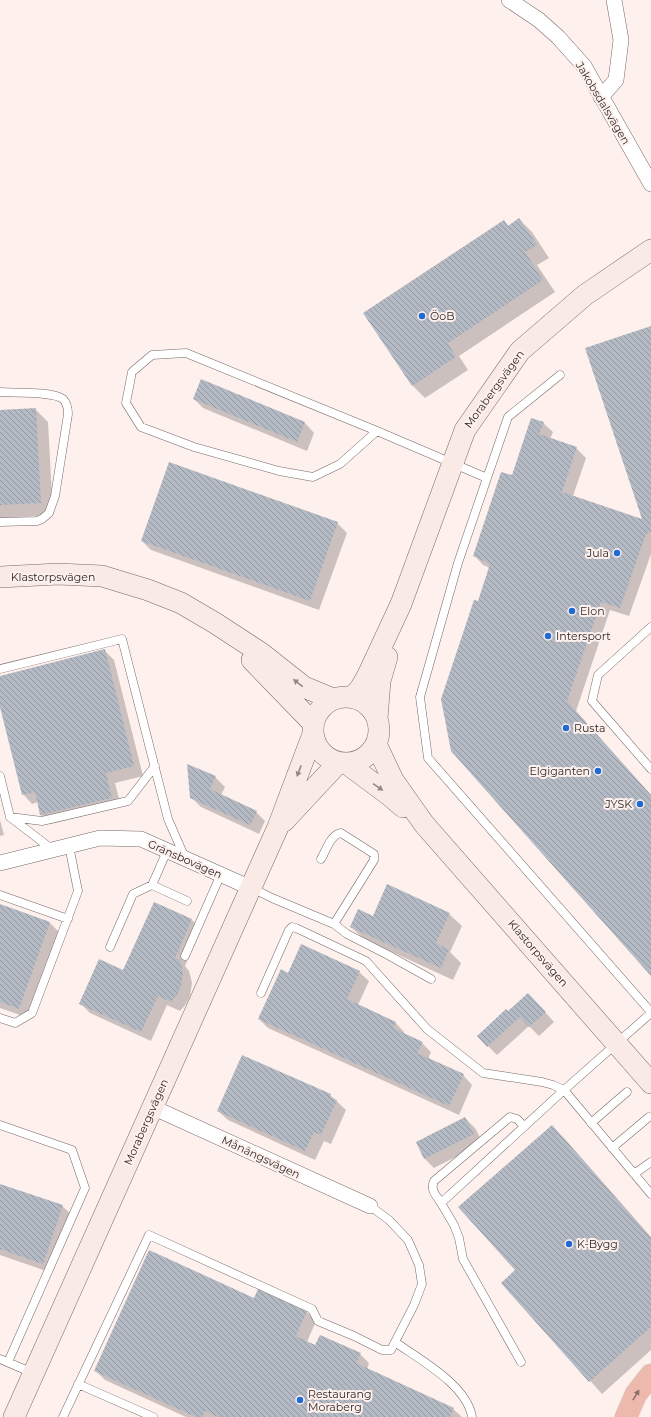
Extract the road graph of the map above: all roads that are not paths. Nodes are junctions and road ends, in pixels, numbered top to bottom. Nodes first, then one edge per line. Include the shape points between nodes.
1 (509, 0) edge
2 (614, 0) edge
3 (601, 97) junction
4 (651, 184) edge
5 (651, 250) edge
6 (560, 375) dead end
7 (0, 392) edge
8 (377, 431) junction
9 (452, 464) junction
10 (488, 478) junction
11 (0, 522) edge
12 (0, 577) edge
13 (401, 604) junction
14 (215, 623) junction
15 (651, 627) edge
16 (0, 669) edge
17 (343, 698) junction
18 (377, 719) junction
19 (313, 729) junction
20 (376, 744) junction
21 (342, 763) junction
22 (155, 766) junction
23 (651, 768) edge
24 (0, 776) edge
25 (10, 817) junction
26 (424, 824) junction
27 (278, 827) junction
28 (69, 846) junction
29 (54, 850) junction
30 (167, 851) junction
31 (185, 859) junction
32 (321, 859) dead end
33 (0, 863) edge
34 (221, 874) junction
35 (152, 885) junction
36 (251, 888) junction
37 (0, 895) edge
38 (187, 901) dead end
39 (68, 918) junction
40 (334, 924) junction
41 (110, 947) dead end
42 (185, 956) dead end
43 (431, 979) dead end
44 (261, 993) dead end
45 (651, 1012) edge
46 (0, 1018) edge
47 (617, 1044) junction
48 (651, 1083) edge
49 (564, 1090) junction
50 (627, 1092) dead end
51 (152, 1107) junction
52 (649, 1117) dead end
53 (591, 1123) junction
54 (0, 1125) edge
55 (524, 1126) junction
56 (612, 1148) junction
57 (651, 1162) edge
58 (634, 1174) junction
59 (651, 1194) edge
60 (441, 1202) junction
61 (370, 1206) joint
62 (395, 1342) junction
63 (4, 1360) edge
64 (521, 1362) dead end
65 (33, 1373) junction
66 (651, 1375) edge
67 (78, 1384) junction
68 (14, 1417) edge
69 (63, 1417) edge
70 (153, 1417) edge
71 (472, 1417) edge
72 (626, 1417) edge

1 - 3 street, Jakobsdalsvägen via 539,20 558,38 584,66
2 - 3 street via 621,40 616,80
3 - 4 street, Jakobsdalsvägen
5 - 9 street, Morabergsvägen via 585,295 520,351 465,430
6 - 10 lane via 508,418
7 - 11 lane via 57,396 66,402 68,414 55,496 49,513 37,521
8 - 8 lane via 186,353 152,355 132,372 126,403 141,427 202,449 279,471 313,476 340,464
8 - 9 lane
9 - 10 lane
9 - 13 street, Morabergsvägen
10 - 45 lane via 458,563 420,697 428,758
12 - 14 street, Klastorpsvägen via 58,574 102,576 148,590 181,604
13 - 17 street, Morabergsvägen via 360,689
13 - 18 street, Morabergsvägen via 380,681
17 -> 14 street, Klastorpsvägen via 304,687 261,653
14 - 19 street, Klastorpsvägen
15 - 23 lane via 598,675 592,701
16 - 22 lane via 122,639
17 - 18 street via 366,704
17 - 19 street via 325,704 317,712
18 - 20 street via 379,732
19 - 21 street via 316,745 323,754
19 -> 27 street, Morabergsvägen
20 - 21 street via 364,758 356,762
20 - 26 street, Klastorpsvägen via 393,780
21 -> 26 street, Klastorpsvägen via 389,795
21 - 27 street, Morabergsvägen
22 - 25 lane via 128,800 42,821
22 - 31 lane via 168,818
24 - 25 lane
25 - 29 lane
26 - 47 street, Klastorpsvägen
27 - 36 street, Morabergsvägen
28 - 29 street, Gränsbovägen
28 - 30 street, Gränsbovägen via 100,838 141,839
28 - 39 lane via 78,891
29 - 33 street, Gränsbovägen
30 - 31 street, Gränsbovägen
30 - 35 lane
31 - 34 street, Gränsbovägen
32 - 40 lane via 337,834 374,854 374,860
34 - 36 street, Gränsbovägen
34 - 42 lane
35 - 38 lane
35 - 41 lane via 133,894
36 - 40 lane
36 - 51 street, Morabergsvägen
37 - 39 lane
39 - 46 lane via 32,1013 15,1023
40 - 43 lane via 347,934
44 - 49 lane via 289,930 296,928 366,961 427,1029 483,1073 542,1082
45 - 47 lane
47 - 48 street, Klastorpsvägen
47 - 49 lane
49 - 53 lane
49 - 55 lane
50 - 53 lane
51 - 61 street, Månängsvägen
51 - 65 street, Morabergsvägen
52 - 56 lane
53 - 56 lane
54 - 63 lane via 72,1150 85,1188
55 - 60 lane
55 - 60 lane via 517,1119 510,1117 434,1181 432,1190
56 - 58 lane
57 - 58 lane
58 - 59 lane
60 - 64 lane via 454,1225 463,1259
61 - 62 lane via 389,1220 408,1240 419,1265 422,1284
62 - 67 lane via 391,1350 382,1350 318,1321 312,1309 148,1234
62 - 71 lane via 451,1381 461,1393
63 - 65 lane
65 - 68 street, Morabergsvägen
72 -> 66 highway via 636,1394
67 - 69 lane
67 - 70 lane

